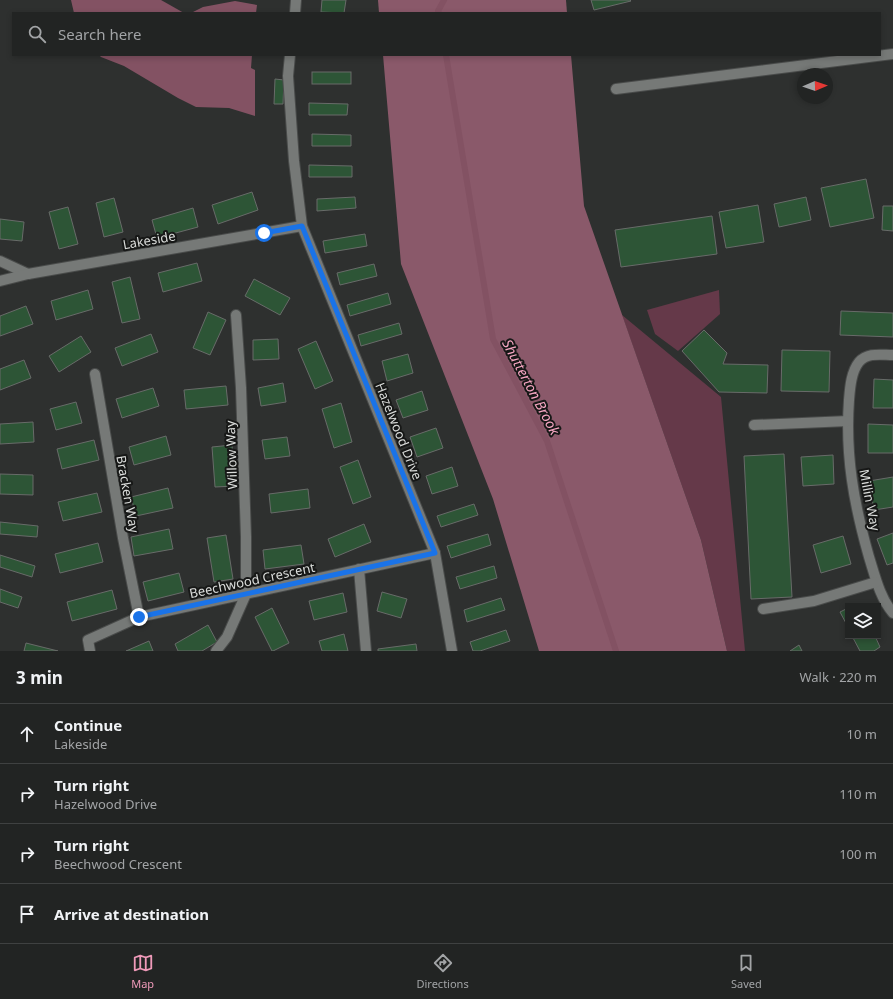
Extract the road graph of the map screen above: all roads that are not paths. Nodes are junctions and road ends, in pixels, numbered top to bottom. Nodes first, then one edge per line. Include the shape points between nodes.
1 (296, 0) edge
2 (295, 12) edge
3 (893, 54) edge
4 (290, 56) edge
5 (877, 56) edge
6 (881, 56) edge
7 (616, 89) dead end
8 (302, 226) junction
9 (0, 261) edge
10 (28, 274) junction
11 (0, 281) edge
12 (236, 315) dead end
13 (893, 355) edge
14 (95, 374) dead end
15 (848, 421) junction
16 (754, 425) dead end
17 (435, 553) junction
18 (359, 570) junction
19 (876, 582) junction
20 (246, 594) junction
21 (763, 609) dead end
22 (891, 611) edge
23 (139, 617) junction
24 (90, 651) edge
25 (216, 651) edge
26 (366, 651) edge
27 (452, 651) edge

1 - 2 street
3 - 6 street
4 - 8 street, Hazelwood Drive via 288,76
5 - 7 street
8 - 10 street, Lakeside
8 - 17 street, Hazelwood Drive
9 - 10 street
10 - 11 street, Lakeside
12 - 20 street, Willow Way via 241,388
13 - 15 street, Millin Way via 869,355 859,363 851,381
14 - 23 street, Bracken Way
15 - 16 street
15 - 19 street, Millin Way via 850,472 859,523
17 - 18 street, Beechwood Crescent
17 - 27 street, Hazelwood Drive
18 - 20 street, Beechwood Crescent
18 - 26 street
19 - 21 street via 814,601
19 - 22 street, Millin Way
20 - 23 street, Beechwood Crescent
20 - 25 street via 227,637
23 - 24 street, Beechwood Crescent via 88,640

